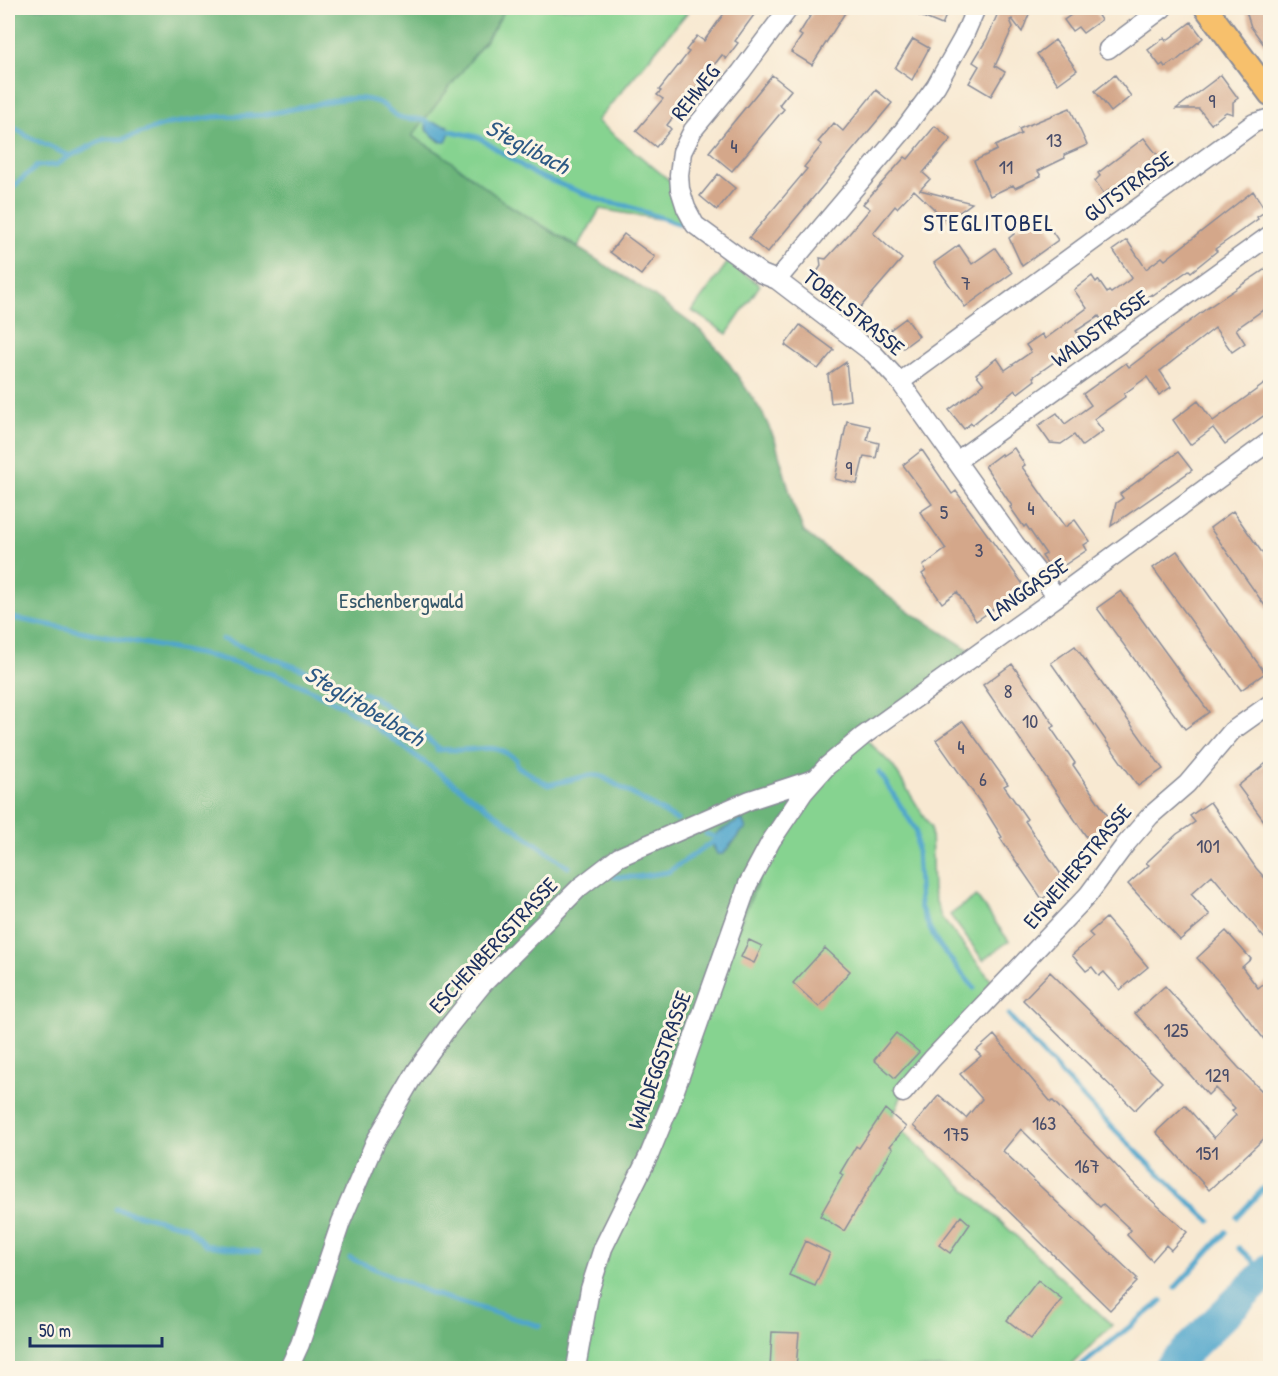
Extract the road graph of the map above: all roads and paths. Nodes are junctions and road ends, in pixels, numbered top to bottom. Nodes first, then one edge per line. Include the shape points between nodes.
1 (789, 8) edge
2 (976, 8) edge
3 (1163, 8) edge
4 (1206, 8) edge
5 (1107, 49) dead end
6 (1270, 94) edge
7 (1270, 117) edge
8 (1270, 236) edge
9 (777, 280) junction
10 (900, 382) junction
11 (1270, 441) edge
12 (957, 460) junction
13 (1058, 597) junction
14 (1270, 704) edge
15 (814, 779) junction
16 (903, 1093) dead end
17 (289, 1368) edge
18 (576, 1368) edge

1 - 9 street, REHWEG via 693,130 682,152 679,175 686,208 696,225 762,274
2 - 9 street, TOBELSTRASSE via 936,86 903,131
3 - 5 street
4 - 6 main road
7 - 10 street, GUTSTRASSE via 1254,123
8 - 12 street, WALDSTRASSE
9 - 10 street, TOBELSTRASSE via 874,354
10 - 12 street, TOBELSTRASSE
11 - 13 street, LANGGASSE
12 - 13 street, TOBELSTRASSE
13 - 15 street, LANGGASSE via 863,736
14 - 16 street, EISWEIHERSTRASSE via 1232,731 1187,784 1150,816 1088,895
15 - 17 street, ESCHENBERGSTRASSE via 750,800 619,857 572,895 482,985 417,1070 375,1142 341,1222
15 - 18 street, WALDEGGSTRASSE via 771,841 740,902 669,1107 603,1248 588,1299

